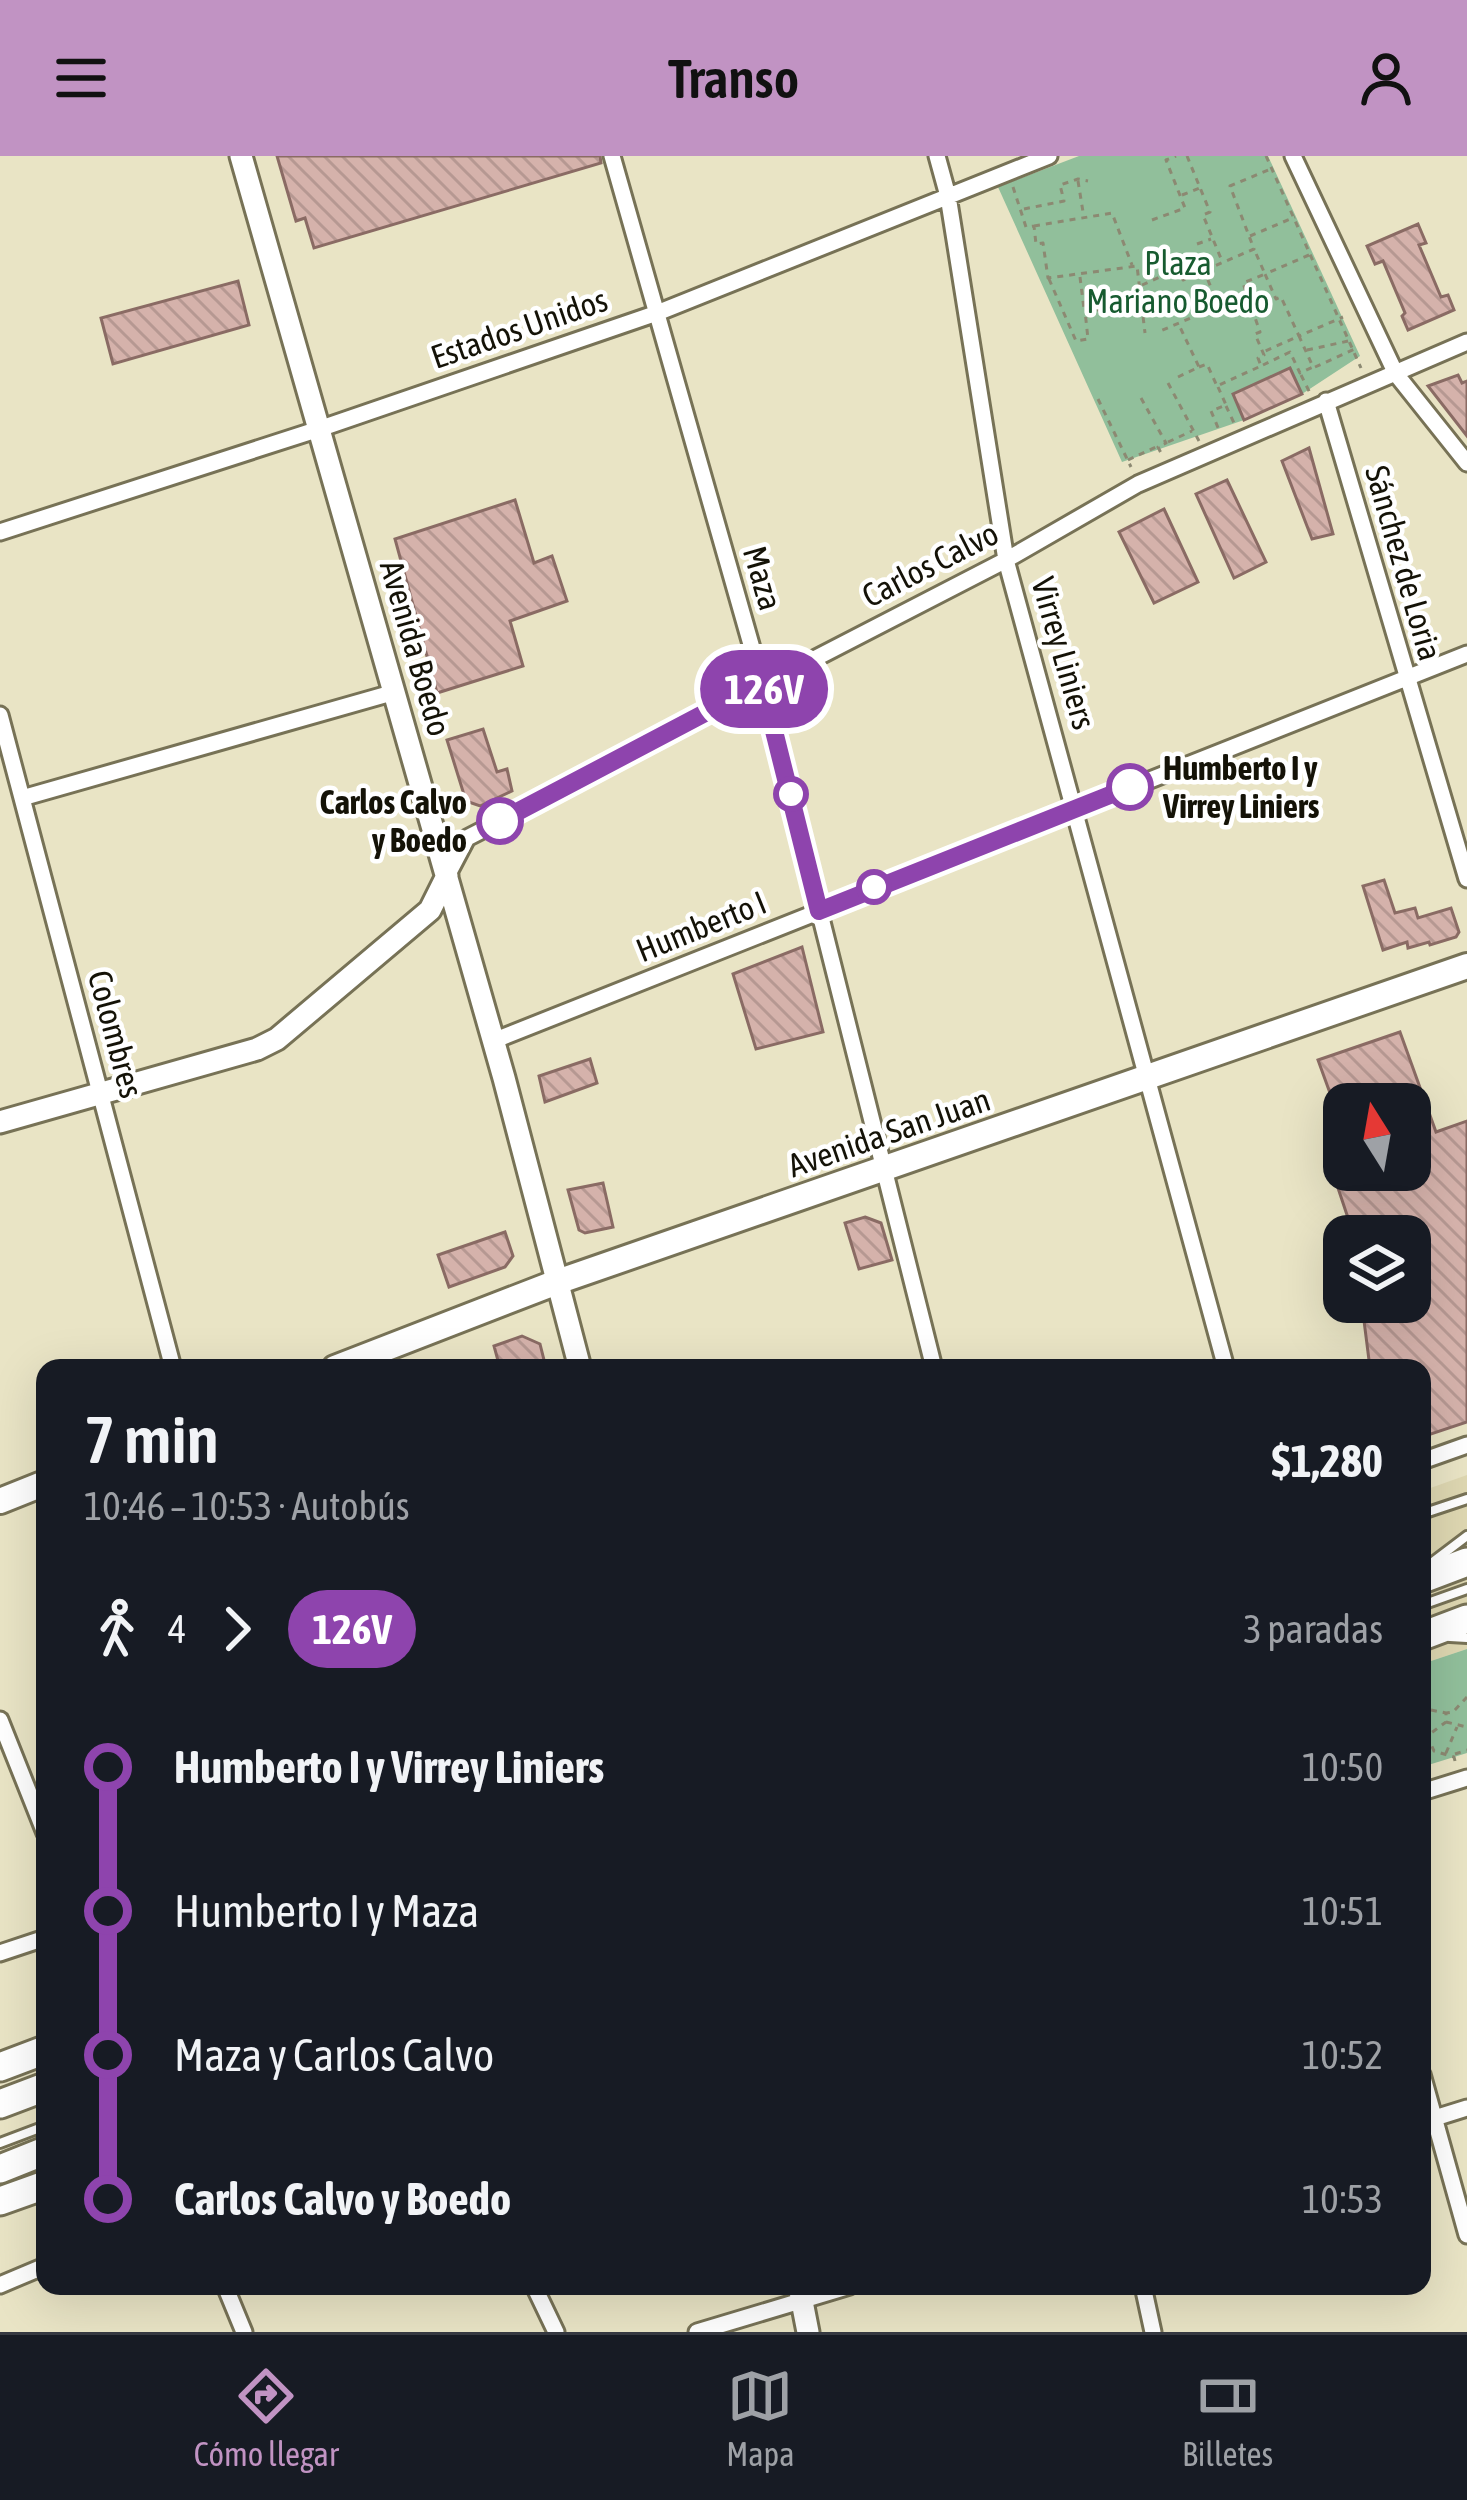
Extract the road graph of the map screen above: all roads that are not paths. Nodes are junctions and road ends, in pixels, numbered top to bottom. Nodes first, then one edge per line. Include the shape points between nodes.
1 (241, 156) edge
2 (612, 156) edge
3 (937, 156) edge
4 (1049, 156) edge
5 (1293, 156) edge
6 (948, 196) junction
7 (657, 313) junction
8 (1467, 342) edge
9 (1396, 374) junction
10 (1321, 403) junction
11 (319, 429) junction
12 (1467, 463) edge
13 (0, 532) edge
14 (1006, 560) junction
15 (1467, 653) edge
16 (1405, 678) junction
17 (762, 683) junction
18 (395, 692) junction
19 (0, 716) edge
20 (22, 798) junction
21 (1076, 808) junction
22 (447, 876) junction
23 (1467, 879) edge
24 (819, 911) junction
25 (1467, 966) edge
26 (493, 1041) junction
27 (1148, 1077) junction
28 (100, 1094) junction
29 (0, 1122) edge
30 (887, 1168) junction
31 (557, 1282) junction
32 (171, 1359) edge
33 (358, 1359) edge
34 (578, 1359) edge
35 (932, 1359) edge
36 (1224, 1359) edge
37 (1467, 1445) edge
38 (1431, 1458) edge
39 (36, 1487) edge
40 (1467, 1499) edge
41 (0, 1501) edge
42 (1431, 1511) edge
43 (1467, 1536) edge
44 (1467, 1562) edge
45 (1431, 1567) edge
46 (1431, 1572) edge
47 (1467, 1589) edge
48 (1431, 1602) edge
49 (1467, 1618) edge
50 (1431, 1632) edge
51 (1431, 1635) edge
52 (1467, 1637) edge
53 (0, 1720) edge
54 (1464, 1779) edge
55 (1431, 1789) edge
56 (36, 1810) edge
57 (36, 1941) edge
58 (0, 1953) edge
59 (36, 2053) edge
60 (0, 2067) edge
61 (36, 2090) edge
62 (0, 2104) edge
63 (1467, 2108) edge
64 (1431, 2119) edge
65 (36, 2129) edge
66 (1431, 2129) edge
67 (0, 2143) edge
68 (36, 2155) edge
69 (0, 2169) edge
70 (36, 2188) edge
71 (0, 2201) edge
72 (1467, 2235) edge
73 (36, 2270) edge
74 (0, 2285) edge
75 (229, 2295) edge
76 (538, 2295) edge
77 (795, 2295) edge
78 (800, 2295) edge
79 (1145, 2295) edge
80 (244, 2332) edge
81 (556, 2332) edge
82 (697, 2332) edge
83 (808, 2332) edge
84 (1153, 2332) edge

1 - 11 main road, Avenida Boedo
2 - 7 street, Maza
3 - 6 street, Virrey Liniers
4 - 6 street, Estados Unidos
5 - 9 street
6 - 7 street, Estados Unidos
6 - 14 street, Virrey Liniers
7 - 11 street, Estados Unidos
7 - 17 street, Maza
8 - 9 street, Carlos Calvo
9 - 10 street, Carlos Calvo
9 - 12 street
10 - 14 street, Carlos Calvo via 1138,484
10 - 16 street, Sánchez de Loria
11 - 13 street, Estados Unidos
11 - 18 main road, Avenida Boedo
14 - 17 street, Carlos Calvo
14 - 21 street, Virrey Liniers
15 - 16 street, Humberto I
16 - 21 street, Humberto I
16 - 23 street, Sánchez de Loria
17 - 22 street, Carlos Calvo via 467,838
17 - 24 street, Maza
18 - 20 street
18 - 22 main road, Avenida Boedo
19 - 20 street, Colombres
20 - 28 street, Colombres
21 - 24 street, Humberto I
21 - 27 street, Virrey Liniers
22 - 26 main road, Avenida Boedo
22 - 28 main road via 430,910 277,1040
24 - 26 street, Humberto I
24 - 30 street, Maza
25 - 27 main road, Avenida San Juan
26 - 31 main road, Avenida Boedo
27 - 30 main road, Avenida San Juan
27 - 36 street, Virrey Liniers
28 - 29 main road
28 - 32 street, Colombres
30 - 31 main road, Avenida San Juan
30 - 35 street, Maza
31 - 33 main road, Avenida San Juan
31 - 34 main road, Avenida Boedo
37 - 38 street
39 - 41 main road
40 - 42 lane
43 - 45 lane
44 - 46 highway
47 - 48 lane
49 - 50 highway
51 - 52 lane
53 - 56 street
54 - 55 street
57 - 58 street
59 - 60 highway
61 - 62 highway
63 - 64 street
65 - 67 lane
66 - 72 street
68 - 69 highway
70 - 71 highway
73 - 74 street
75 - 80 street
76 - 81 street
77 - 82 street
78 - 83 main road
79 - 84 street

